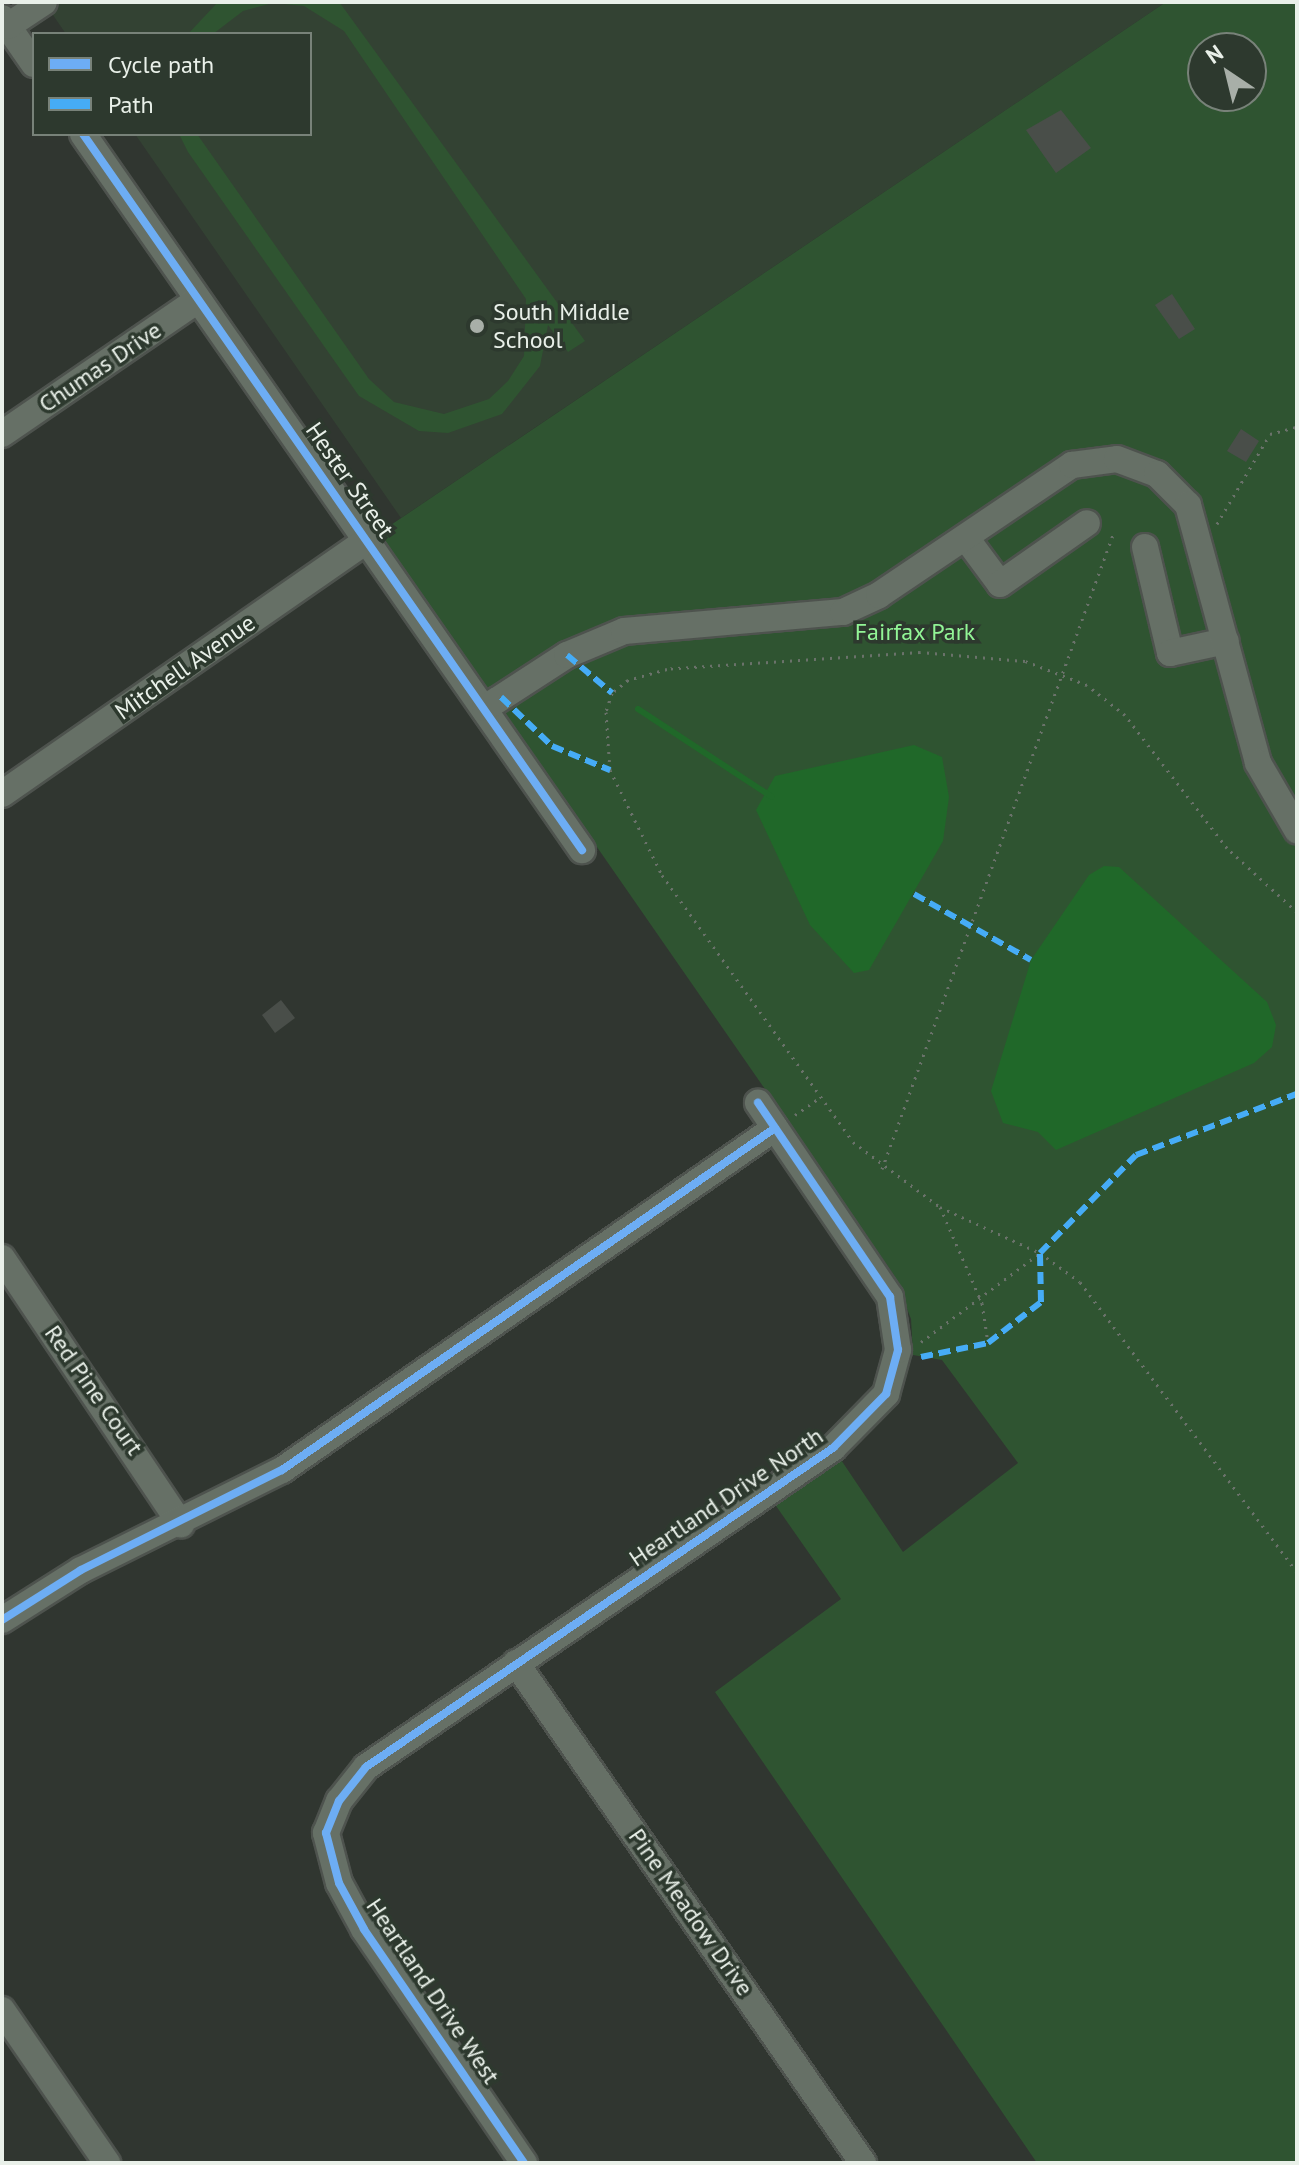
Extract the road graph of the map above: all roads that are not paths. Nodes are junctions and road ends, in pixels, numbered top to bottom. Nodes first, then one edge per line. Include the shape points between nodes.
1 (44, 2) edge
2 (5, 22) edge
3 (32, 61) edge
4 (84, 136) edge
5 (198, 300) junction
6 (2, 434) edge
7 (1087, 523) dead end
8 (966, 538) junction
9 (368, 540) junction
10 (1145, 547) dead end
11 (1226, 641) junction
12 (485, 708) junction
13 (2, 794) edge
14 (1297, 830) edge
15 (582, 850) dead end
16 (758, 1103) dead end
17 (775, 1128) junction
18 (2, 1258) edge
19 (181, 1524) junction
20 (2, 1620) edge
21 (516, 1663) junction
22 (326, 1833) joint
23 (2, 2010) edge
24 (107, 2163) edge
25 (524, 2163) edge
26 (863, 2163) edge

1 - 2 street
2 - 3 street
4 - 5 street, Hester Street
5 - 6 street, Chumas Drive
5 - 9 street, Hester Street
7 - 8 street via 1000,584
8 - 11 street via 1072,465 1117,459 1173,487 1203,544
8 - 12 street via 843,612 624,631 567,655
9 - 12 street, Hester Street
9 - 13 street, Mitchell Avenue
10 - 11 street via 1170,653
11 - 14 street via 1258,763
12 - 15 street, Hester Street
16 - 17 street, Heartland Drive North
17 - 19 street via 282,1470
17 - 21 street, Heartland Drive North via 890,1297 898,1350 886,1394 843,1441
18 - 19 street, Red Pine Court
19 - 20 street via 81,1570
21 - 22 street, Heartland Drive North via 366,1767 339,1801
21 - 26 street, Pine Meadow Drive
22 - 25 street, Heartland Drive West via 339,1883 364,1929
23 - 24 street

